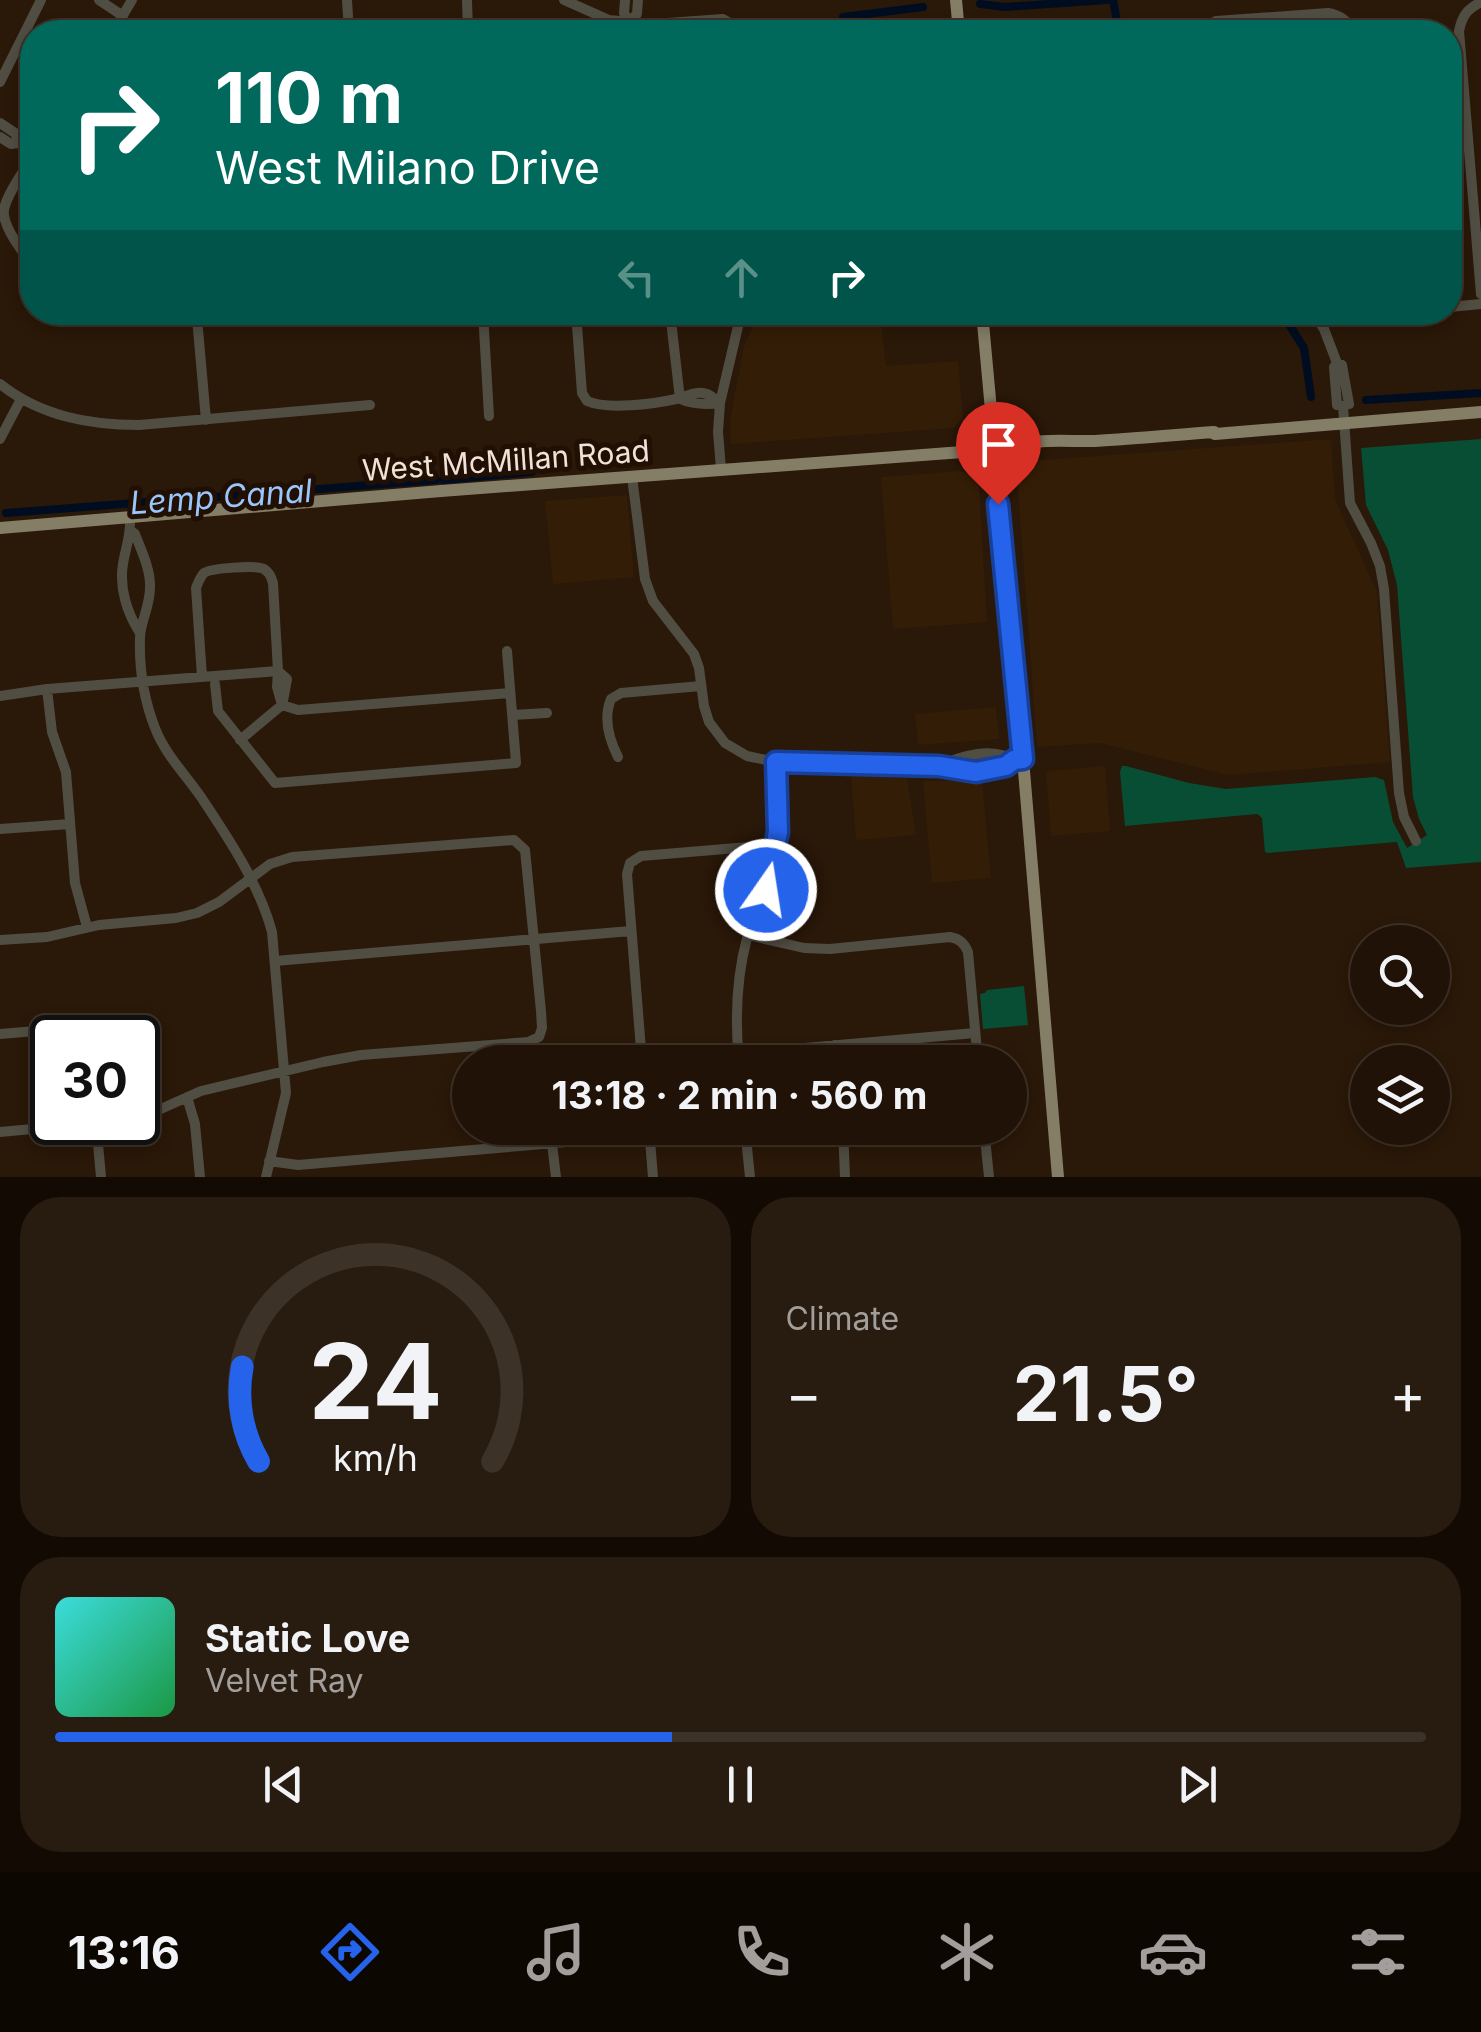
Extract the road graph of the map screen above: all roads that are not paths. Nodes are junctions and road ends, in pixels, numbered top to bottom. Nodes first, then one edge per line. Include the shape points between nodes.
1 (98, 0) edge
2 (564, 0) edge
3 (128, 1) edge
4 (1481, 2) edge
5 (123, 16) junction
6 (120, 20) edge
7 (619, 20) edge
8 (1230, 20) edge
9 (1344, 20) edge
10 (1461, 20) edge
11 (20, 42) edge
12 (1462, 66) edge
13 (0, 82) edge
14 (0, 123) edge
15 (0, 137) edge
16 (19, 143) joint
17 (20, 175) edge
18 (20, 246) edge
19 (1481, 294) edge
20 (198, 325) edge
21 (484, 325) edge
22 (577, 325) edge
23 (671, 325) edge
24 (738, 325) edge
25 (983, 325) edge
26 (1321, 325) edge
27 (0, 384) edge
28 (21, 399) junction
29 (680, 399) junction
30 (720, 403) junction
31 (370, 405) dead end
32 (1481, 412) edge
33 (489, 416) dead end
34 (206, 420) junction
35 (1344, 423) junction
36 (0, 439) edge
37 (993, 450) junction
38 (721, 469) junction
39 (632, 477) junction
40 (130, 523) junction
41 (0, 528) edge
42 (140, 634) junction
43 (507, 651) dead end
44 (278, 671) junction
45 (202, 677) junction
46 (143, 682) junction
47 (215, 684) dead end
48 (701, 686) junction
49 (47, 689) junction
50 (510, 692) junction
51 (0, 696) edge
52 (282, 704) junction
53 (547, 713) dead end
54 (512, 715) junction
55 (240, 740) junction
56 (618, 757) dead end
57 (1018, 760) junction
58 (776, 762) junction
59 (939, 766) junction
60 (70, 824) junction
61 (0, 829) edge
62 (1416, 842) dead end
63 (776, 849) junction
64 (250, 877) junction
65 (86, 927) junction
66 (631, 931) junction
67 (748, 935) junction
68 (533, 939) junction
69 (0, 940) edge
70 (275, 961) junction
71 (30, 1031) edge
72 (975, 1033) junction
73 (0, 1034) edge
74 (835, 1044) joint
75 (641, 1045) edge
76 (738, 1045) edge
77 (828, 1045) edge
78 (976, 1045) edge
79 (284, 1071) junction
80 (186, 1096) junction
81 (160, 1109) edge
82 (30, 1129) edge
83 (0, 1132) edge
84 (98, 1145) edge
85 (540, 1145) edge
86 (552, 1145) edge
87 (650, 1145) edge
88 (747, 1145) edge
89 (844, 1145) edge
90 (985, 1145) edge
91 (269, 1161) junction
92 (101, 1177) edge
93 (200, 1177) edge
94 (266, 1177) edge
95 (556, 1177) edge
96 (653, 1177) edge
97 (750, 1177) edge
98 (845, 1177) edge
99 (988, 1177) edge
100 (1058, 1177) edge

1 - 5 street
2 - 7 street
3 - 5 street
4 - 10 street
5 - 6 street
8 - 9 street via 1328,13
11 - 13 street
12 - 19 street
14 - 16 street
15 - 16 street
17 - 18 street via 3,215
20 - 34 street
21 - 33 street
22 - 29 street via 587,401 600,406
23 - 29 street
24 - 30 street
25 - 37 main road
26 - 35 street via 1348,388
27 - 28 street
28 - 34 street via 82,422
28 - 36 street
29 - 30 street
30 - 38 street
31 - 34 street
32 - 35 main road, West McMillan Road
35 - 37 main road, West McMillan Road
35 - 62 street via 1350,504 1371,543 1384,589 1400,793
37 - 38 main road, West McMillan Road
37 - 57 main road
38 - 39 main road, West McMillan Road
39 - 40 main road, West McMillan Road
39 - 48 street via 645,579 653,601 694,654
40 - 41 main road, West McMillan Road
40 - 42 street via 121,577
40 - 42 street via 150,585
42 - 46 street
43 - 50 street
44 - 45 street
44 - 45 street via 270,575 254,567 210,570 196,588
44 - 52 street
45 - 46 street
46 - 49 street
46 - 64 street via 168,754
47 - 55 street via 218,712
48 - 56 street via 611,699 609,737
48 - 58 street via 709,722 725,743
49 - 51 street
49 - 60 street
50 - 52 street via 298,710
50 - 54 street
52 - 55 street
53 - 54 street
54 - 55 street via 516,763 275,784
57 - 59 street via 976,772
57 - 59 street via 976,754
57 - 100 main road
58 - 59 street
58 - 63 street
60 - 61 street
60 - 65 street
63 - 66 street via 642,856 626,874
63 - 67 street
64 - 65 street via 197,913
64 - 68 street via 292,857 514,840 525,850
64 - 70 street via 266,910
65 - 69 street via 47,938
66 - 68 street
66 - 75 street
67 - 72 street via 830,949 950,937 962,942
67 - 76 street via 736,1012
68 - 70 street
68 - 79 street via 538,1038 361,1054
70 - 79 street
71 - 73 street
72 - 74 street
72 - 78 street
74 - 77 street
79 - 80 street
79 - 91 street via 286,1093
80 - 81 street
80 - 93 street
82 - 83 street
84 - 92 street
85 - 91 street via 298,1165
86 - 95 street
87 - 96 street
88 - 97 street
89 - 98 street
90 - 99 street
91 - 94 street

